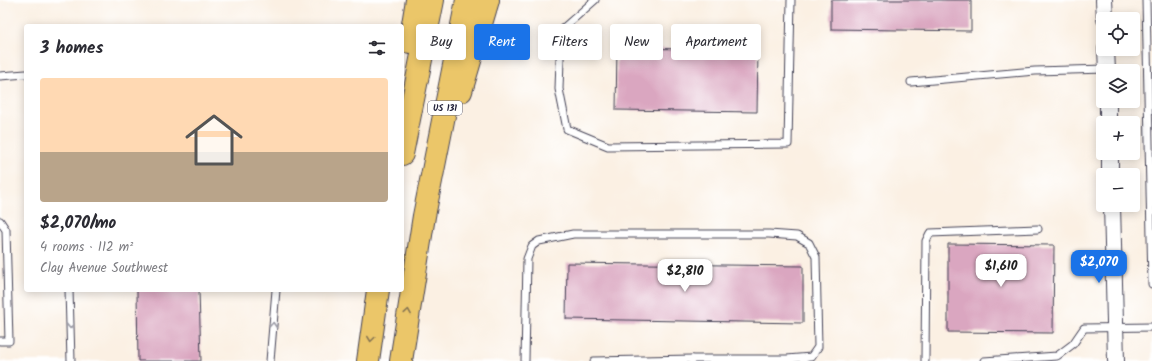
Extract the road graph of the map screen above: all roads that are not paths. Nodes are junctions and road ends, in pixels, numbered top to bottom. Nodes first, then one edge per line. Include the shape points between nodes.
1 (417, 0) edge
2 (433, 0) edge
3 (467, 0) edge
4 (488, 0) edge
5 (595, 0) edge
6 (791, 0) edge
7 (1104, 0) edge
8 (1146, 0) edge
9 (1105, 12) edge
10 (1096, 70) edge
11 (24, 74) edge
12 (0, 76) edge
13 (911, 82) dead end
14 (404, 86) edge
15 (404, 144) edge
16 (1112, 212) edge
17 (424, 216) junction
18 (0, 221) edge
19 (1038, 229) dead end
20 (1152, 284) edge
21 (69, 292) edge
22 (276, 292) edge
23 (378, 292) edge
24 (1152, 327) edge
25 (1114, 328) junction
26 (0, 341) edge
27 (692, 360) edge
28 (71, 361) edge
29 (270, 361) edge
30 (368, 361) edge
31 (401, 361) edge
32 (525, 361) edge
33 (594, 361) edge
34 (925, 361) edge
35 (984, 361) edge
36 (1116, 361) edge

1 - 14 highway
2 - 15 highway
3 - 17 highway, US 131
4 - 17 highway
5 - 6 lane via 561,30 559,89 567,129 608,146 788,144
7 - 9 street
8 - 20 lane
10 - 13 lane via 1035,71
11 - 12 lane
16 - 25 street
31 -> 17 highway, US 131
18 - 26 lane via 6,230 9,341
19 - 34 lane via 930,233 926,241
21 -> 28 lane
29 -> 22 lane
23 -> 30 highway
24 - 25 lane
25 - 35 lane via 1084,328 1073,344 1057,356
25 - 36 street
27 - 32 lane via 811,357 818,346 816,257 809,242 797,236 769,234 573,234 539,240 532,246 527,259
27 - 33 lane

